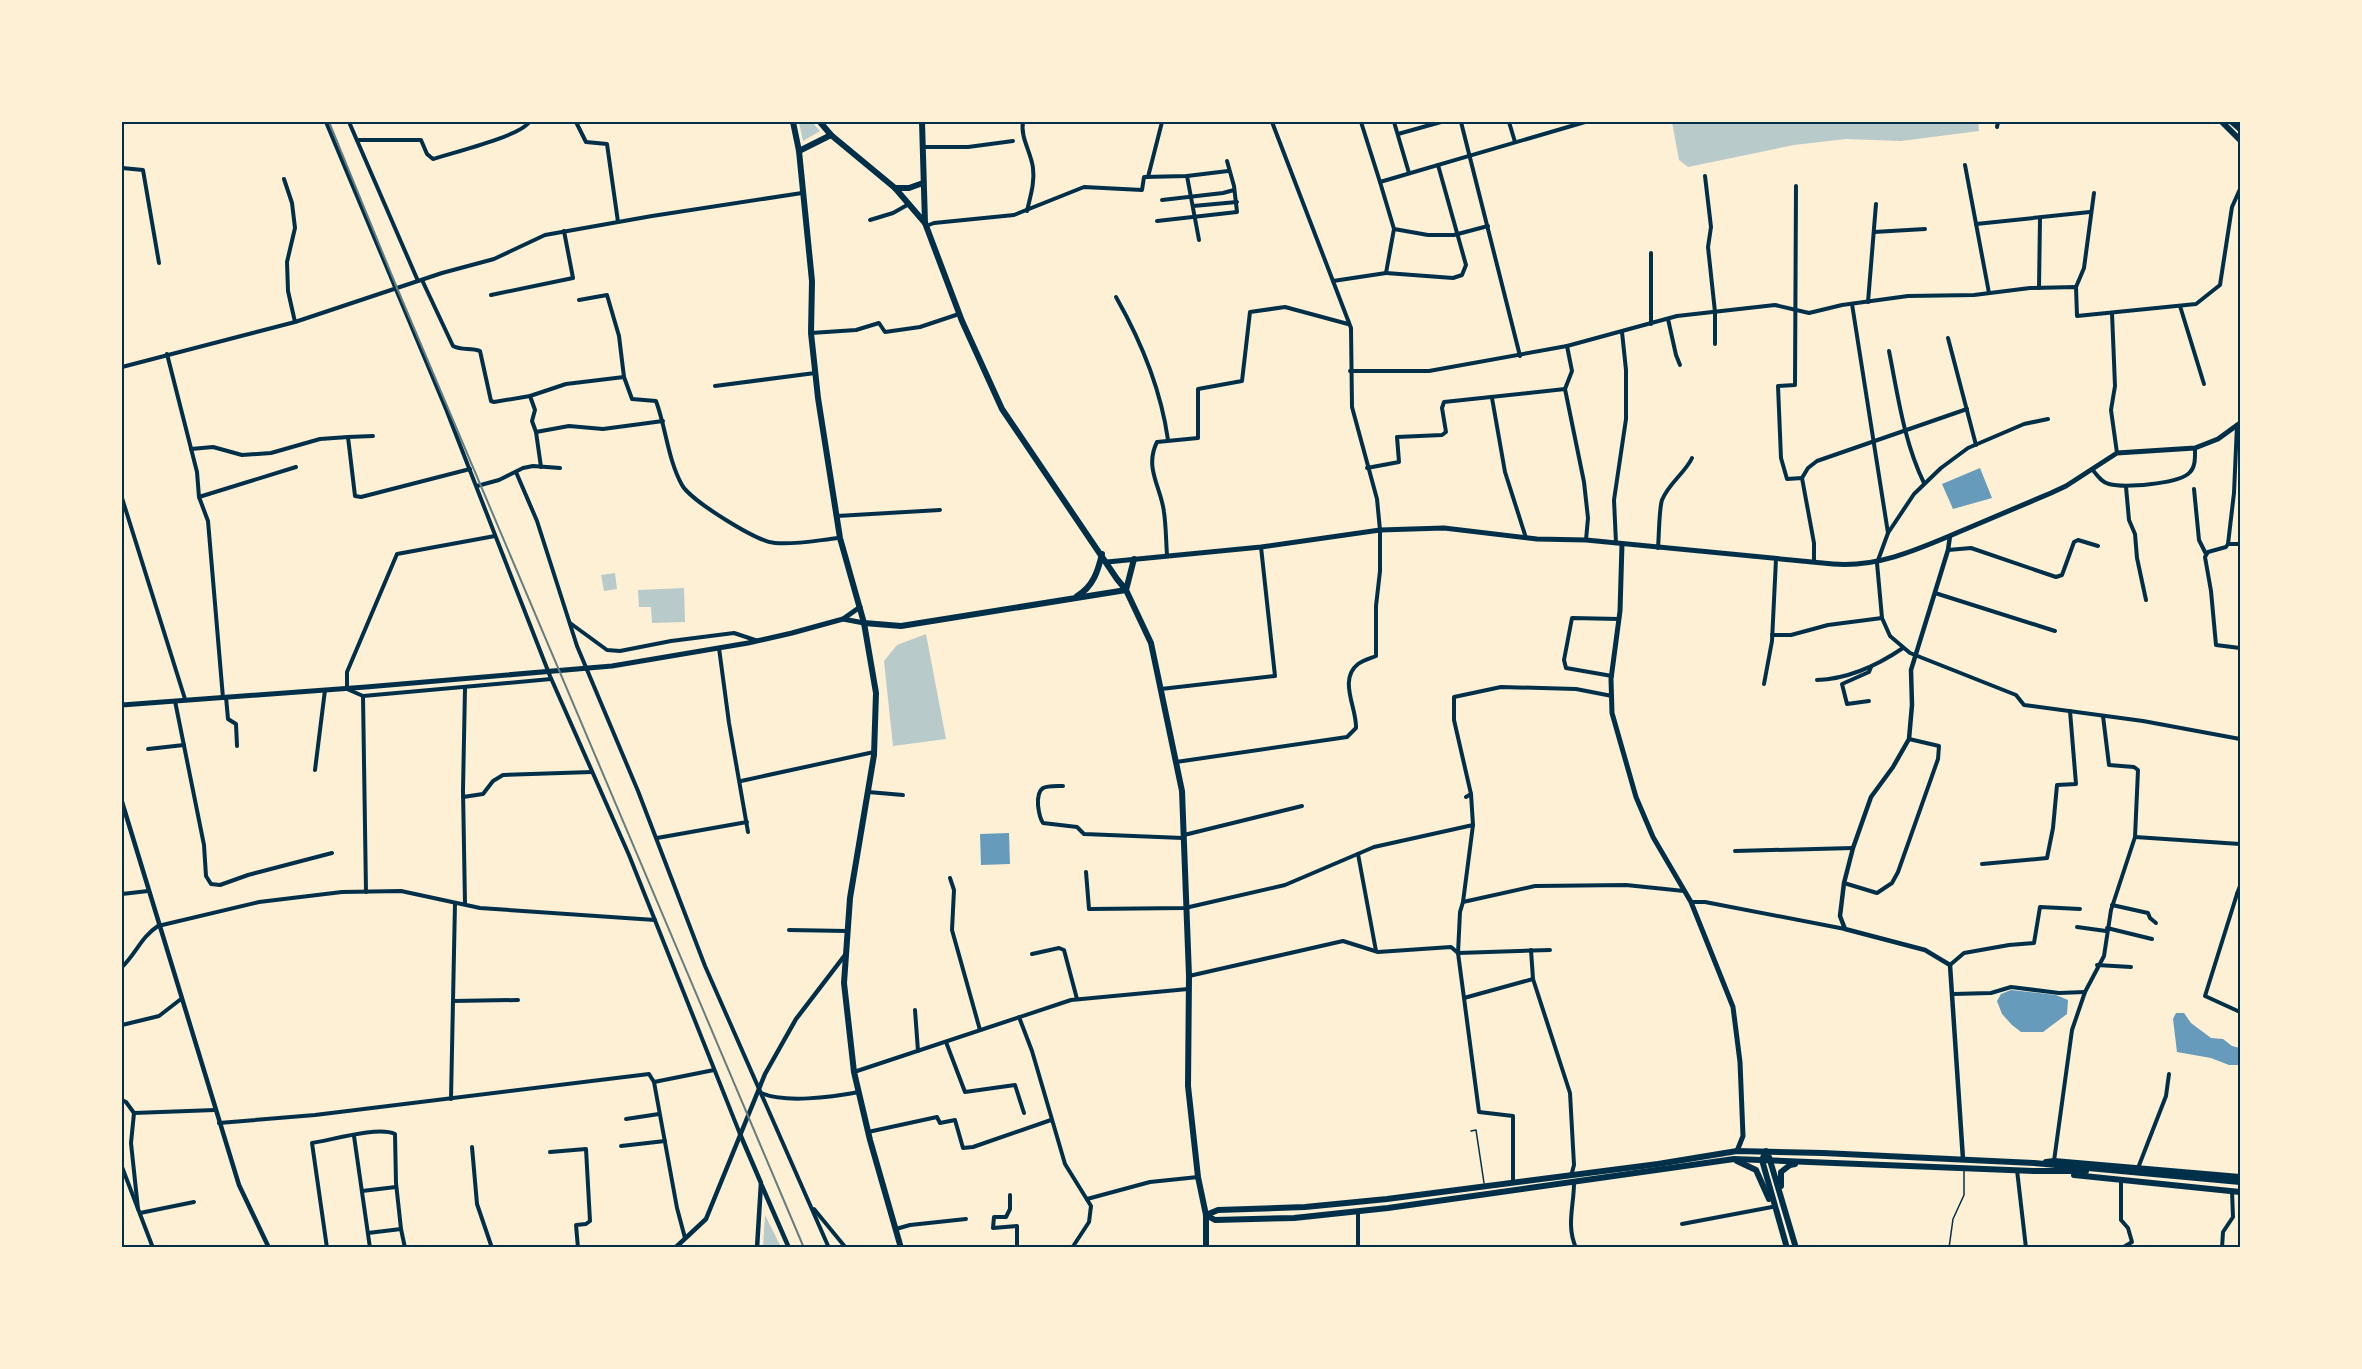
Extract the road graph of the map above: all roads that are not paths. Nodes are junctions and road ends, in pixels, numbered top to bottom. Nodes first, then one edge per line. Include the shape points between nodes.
1 (326, 122) edge
2 (349, 122) edge
3 (529, 122) edge
4 (576, 122) edge
5 (793, 122) edge
6 (820, 122) edge
7 (922, 122) edge
8 (1023, 122) edge
9 (1162, 122) edge
10 (1272, 122) edge
11 (1360, 122) edge
12 (1394, 122) edge
13 (1441, 122) edge
14 (1461, 122) edge
15 (1509, 122) edge
16 (1585, 122) edge
17 (1998, 122) edge
18 (2222, 122) edge
19 (2232, 122) edge
20 (1997, 127) dead end
21 (2241, 129) edge
22 (1398, 134) junction
23 (831, 135) junction
24 (357, 140) junction
25 (2241, 140) edge
26 (1013, 141) dead end
27 (1515, 142) junction
28 (922, 147) junction
29 (799, 151) junction
30 (1470, 156) junction
31 (1227, 161) dead end
32 (1438, 165) junction
33 (1965, 165) dead end
34 (122, 168) edge
35 (1228, 171) junction
36 (1409, 173) junction
37 (1186, 176) junction
38 (1705, 176) dead end
39 (1148, 177) junction
40 (284, 179) dead end
41 (1380, 182) junction
42 (923, 183) junction
43 (1796, 186) dead end
44 (895, 189) junction
45 (2241, 189) edge
46 (1234, 190) junction
47 (2094, 193) dead end
48 (802, 194) junction
49 (1191, 196) junction
50 (1162, 200) dead end
51 (1236, 202) junction
52 (909, 204) junction
53 (1876, 204) dead end
54 (1193, 206) junction
55 (1027, 212) junction
56 (2090, 212) junction
57 (1195, 218) junction
58 (2040, 218) junction
59 (870, 220) dead end
60 (1157, 221) dead end
61 (618, 222) junction
62 (1976, 224) junction
63 (925, 225) junction
64 (1488, 226) junction
65 (1394, 229) junction
66 (1925, 229) dead end
67 (564, 231) junction
68 (1874, 232) junction
69 (1459, 234) junction
70 (1198, 240) dead end
71 (1652, 253) dead end
72 (159, 263) dead end
73 (1386, 273) junction
74 (420, 280) junction
75 (1333, 280) junction
76 (2076, 286) junction
77 (2039, 288) junction
78 (395, 289) junction
79 (1989, 293) junction
80 (491, 295) dead end
81 (1116, 297) dead end
82 (579, 300) dead end
83 (1868, 302) junction
84 (1852, 304) junction
85 (2180, 306) junction
86 (1795, 310) junction
87 (1715, 312) junction
88 (2112, 313) junction
89 (959, 314) junction
90 (1668, 319) junction
91 (295, 321) junction
92 (1651, 324) junction
93 (1349, 325) junction
94 (1622, 332) junction
95 (811, 333) junction
96 (1948, 338) dead end
97 (1715, 344) dead end
98 (1567, 346) junction
99 (1889, 351) dead end
100 (167, 354) junction
101 (1520, 356) junction
102 (1680, 365) dead end
103 (122, 367) edge
104 (1350, 371) junction
105 (815, 373) junction
106 (624, 377) junction
107 (2204, 384) dead end
108 (715, 387) dead end
109 (1565, 389) junction
110 (530, 396) junction
111 (1492, 398) junction
112 (1967, 409) junction
113 (2048, 419) dead end
114 (663, 421) junction
115 (2239, 424) edge
116 (1904, 430) junction
117 (536, 432) junction
118 (373, 436) dead end
119 (348, 437) junction
120 (1168, 440) junction
121 (1873, 441) junction
122 (1976, 445) junction
123 (2195, 448) junction
124 (191, 449) junction
125 (2117, 453) junction
126 (1692, 458) dead end
127 (296, 467) dead end
128 (541, 467) junction
129 (560, 468) dead end
130 (1367, 468) junction
131 (2091, 468) junction
132 (470, 469) junction
133 (516, 472) junction
134 (1802, 478) junction
135 (1924, 483) junction
136 (477, 486) junction
137 (2126, 487) junction
138 (2194, 489) dead end
139 (200, 497) junction
140 (122, 498) edge
141 (940, 510) dead end
142 (836, 516) junction
143 (1380, 530) junction
144 (1888, 533) junction
145 (495, 536) junction
146 (1950, 536) junction
147 (840, 538) junction
148 (1526, 538) junction
149 (1586, 540) junction
150 (1619, 544) junction
151 (2228, 544) junction
152 (2241, 544) edge
153 (2098, 546) dead end
154 (1261, 547) junction
155 (1658, 548) junction
156 (1947, 550) junction
157 (1101, 554) junction
158 (2206, 554) junction
159 (1167, 555) junction
160 (1776, 558) junction
161 (1134, 559) junction
162 (1107, 562) junction
163 (1814, 562) junction
164 (1876, 562) junction
165 (1126, 590) junction
166 (1934, 592) junction
167 (1073, 598) junction
168 (2146, 600) dead end
169 (860, 607) junction
170 (1882, 618) junction
171 (843, 619) junction
172 (1619, 619) junction
173 (569, 622) junction
174 (864, 623) junction
175 (2055, 631) dead end
176 (1772, 635) junction
177 (758, 641) junction
178 (719, 648) junction
179 (1903, 648) junction
180 (2241, 648) edge
181 (1914, 654) junction
182 (1871, 666) junction
183 (1612, 676) junction
184 (551, 679) junction
185 (1817, 680) dead end
186 (1764, 684) dead end
187 (465, 688) junction
188 (347, 689) junction
189 (325, 690) junction
190 (1161, 690) junction
191 (363, 696) junction
192 (1612, 696) junction
193 (225, 698) junction
194 (184, 699) junction
195 (175, 700) junction
196 (1869, 701) dead end
197 (122, 705) edge
198 (2070, 711) junction
199 (2103, 716) junction
200 (1909, 739) junction
201 (2241, 739) edge
202 (184, 745) junction
203 (237, 746) dead end
204 (148, 749) dead end
205 (874, 752) junction
206 (1176, 762) junction
207 (315, 770) dead end
208 (592, 772) junction
209 (741, 782) junction
210 (1063, 786) dead end
211 (868, 792) junction
212 (1471, 794) junction
213 (903, 795) dead end
214 (463, 797) junction
215 (1466, 797) dead end
216 (122, 802) edge
217 (1302, 806) dead end
218 (747, 822) junction
219 (1473, 825) junction
220 (748, 832) dead end
221 (1183, 837) junction
222 (2135, 837) junction
223 (657, 838) junction
224 (2241, 844) edge
225 (1853, 848) junction
226 (1735, 851) dead end
227 (332, 853) dead end
228 (1358, 854) junction
229 (1983, 864) dead end
230 (1086, 872) dead end
231 (950, 878) dead end
232 (1844, 884) junction
233 (2241, 886) edge
234 (148, 891) junction
235 (1685, 891) junction
236 (366, 892) junction
237 (122, 894) edge
238 (2239, 894) edge
239 (1463, 902) junction
240 (1691, 902) junction
241 (456, 903) junction
242 (465, 904) junction
243 (2112, 904) junction
244 (1185, 908) junction
245 (2080, 909) dead end
246 (654, 920) junction
247 (2156, 923) dead end
248 (158, 926) junction
249 (2078, 927) dead end
250 (1845, 929) junction
251 (789, 930) dead end
252 (2107, 930) junction
253 (847, 931) junction
254 (2152, 939) dead end
255 (1531, 950) junction
256 (1550, 950) dead end
257 (1376, 951) junction
258 (1458, 953) junction
259 (1032, 954) dead end
260 (844, 955) junction
261 (1950, 965) junction
262 (2097, 965) junction
263 (122, 967) edge
264 (2132, 967) dead end
265 (1189, 976) junction
266 (1533, 979) junction
267 (1188, 989) junction
268 (2085, 992) junction
269 (1953, 994) junction
270 (1464, 998) junction
271 (181, 999) junction
272 (1077, 999) junction
273 (518, 1000) dead end
274 (453, 1001) junction
275 (915, 1010) dead end
276 (2241, 1012) edge
277 (1019, 1017) junction
278 (122, 1025) edge
279 (980, 1030) junction
280 (946, 1042) junction
281 (918, 1052) junction
282 (714, 1070) junction
283 (854, 1072) junction
284 (2169, 1074) dead end
285 (654, 1082) junction
286 (758, 1092) junction
287 (859, 1092) junction
288 (451, 1099) junction
289 (122, 1100) edge
290 (215, 1110) junction
291 (134, 1113) junction
292 (1024, 1113) dead end
293 (659, 1114) junction
294 (626, 1119) dead end
295 (1051, 1120) junction
296 (219, 1123) junction
297 (1471, 1131) dead end
298 (868, 1132) junction
299 (740, 1134) junction
300 (354, 1136) junction
301 (665, 1141) junction
302 (621, 1146) dead end
303 (472, 1147) dead end
304 (1737, 1151) junction
305 (1766, 1151) junction
306 (550, 1152) dead end
307 (1734, 1159) junction
308 (1964, 1159) junction
309 (1762, 1160) junction
310 (1771, 1161) junction
311 (2054, 1161) junction
312 (1808, 1162) junction
313 (2034, 1164) junction
314 (122, 1167) edge
315 (1964, 1167) junction
316 (2138, 1168) junction
317 (2095, 1169) junction
318 (2017, 1170) junction
319 (2036, 1172) junction
320 (1571, 1176) junction
321 (1198, 1177) junction
322 (2241, 1177) edge
323 (2121, 1179) junction
324 (1513, 1182) junction
325 (2241, 1182) edge
326 (761, 1183) junction
327 (1574, 1183) junction
328 (1484, 1186) junction
329 (396, 1187) junction
330 (362, 1191) junction
331 (2232, 1191) junction
332 (2241, 1192) edge
333 (1010, 1195) dead end
334 (1088, 1199) junction
335 (1388, 1199) junction
336 (194, 1202) dead end
337 (812, 1207) junction
338 (1388, 1208) junction
339 (1774, 1210) junction
340 (1784, 1210) junction
341 (139, 1211) junction
342 (1358, 1211) junction
343 (1206, 1215) junction
344 (966, 1219) dead end
345 (1682, 1224) dead end
346 (401, 1228) junction
347 (896, 1228) junction
348 (368, 1233) junction
349 (686, 1238) junction
350 (153, 1248) edge
351 (269, 1248) edge
352 (327, 1248) edge
353 (370, 1248) edge
354 (405, 1248) edge
355 (492, 1248) edge
356 (578, 1248) edge
357 (675, 1248) edge
358 (757, 1248) edge
359 (789, 1248) edge
360 (829, 1248) edge
361 (846, 1248) edge
362 (901, 1248) edge
363 (1017, 1248) edge
364 (1072, 1248) edge
365 (1206, 1248) edge
366 (1358, 1248) edge
367 (1576, 1248) edge
368 (1786, 1248) edge
369 (1796, 1248) edge
370 (1949, 1248) edge
371 (2026, 1248) edge
372 (2122, 1248) edge
373 (2222, 1248) edge

1 - 78 street
2 - 24 street
3 - 24 street via 504,136 433,159 422,140
4 - 61 street via 586,142 607,144
5 - 29 main road
6 - 23 main road
7 - 28 main road
8 - 55 street via 1021,129 1033,168
9 - 39 street
10 - 75 street
11 - 41 street
12 - 22 street
13 - 22 street
14 - 30 street
15 - 27 street
16 - 27 street
17 - 20 street
18 - 25 main road
19 - 21 main road
22 - 36 street
23 - 29 main road
23 - 44 main road
24 - 74 street
26 - 28 street via 968,147
27 - 30 street
28 - 42 main road
29 - 48 main road
30 - 32 street
30 - 64 street
31 - 35 street
32 - 36 street
32 - 69 street
33 - 62 street
34 - 72 street via 143,170
35 - 37 street
35 - 46 street
36 - 41 street
37 - 39 street
37 - 49 street
38 - 87 street
39 - 55 street via 1144,177 1142,190 1084,187
40 - 91 street via 295,228 287,262
41 - 65 street
42 - 44 main road
42 - 63 main road
43 - 86 street
44 - 52 main road
45 - 85 street via 2232,207 2220,285 2196,304
46 - 49 street
46 - 51 street
47 - 56 street
48 - 61 street
48 - 95 main road via 812,281
49 - 50 street
49 - 54 street
51 - 54 street
51 - 57 street via 1237,212
52 - 59 street
52 - 63 main road
53 - 68 street
54 - 57 street
55 - 63 street
56 - 58 street
56 - 76 street via 2084,268
57 - 60 street
57 - 70 street
58 - 62 street
58 - 77 street
61 - 67 street
62 - 79 street
63 - 89 main road
64 - 69 street
64 - 101 street
65 - 69 street
65 - 73 street
66 - 68 street
67 - 74 street via 545,235 494,259
67 - 80 street via 573,278
68 - 83 street
69 - 73 street via 1466,264 1462,275 1453,278
71 - 92 street
73 - 75 street
74 - 78 street
74 - 110 street via 453,346 480,351 491,401
75 - 93 street
76 - 77 street
76 - 88 street via 2077,316
77 - 79 street
78 - 91 street
78 - 132 street
79 - 83 street via 1908,296
81 - 120 street via 1134,329 1156,387
82 - 106 street via 607,295 619,336
83 - 84 street
84 - 86 street via 1809,313
84 - 121 street
85 - 88 street
85 - 107 street
86 - 87 street via 1775,305
86 - 134 street via 1795,385 1778,386 1781,458 1787,479
87 - 90 street
87 - 97 street
88 - 125 street via 2115,386 2111,410
89 - 95 street via 920,327 885,332 879,323 856,330
89 - 157 main road via 1002,409
90 - 92 street
90 - 102 street
91 - 100 street
92 - 94 street
93 - 104 street
93 - 120 street via 1285,307 1250,312 1242,381 1198,388 1198,438
94 - 98 street
94 - 150 street via 1626,418 1614,500
95 - 105 main road
96 - 112 street
98 - 101 street
98 - 109 street via 1572,371
99 - 116 street
100 - 103 street
100 - 124 street
101 - 104 street via 1429,371
104 - 130 street via 1352,407
105 - 108 street
105 - 142 main road
106 - 110 street via 566,384
106 - 114 street via 632,399 656,401
109 - 111 street
109 - 149 street via 1584,482
110 - 117 street
111 - 130 street via 1444,402 1446,432 1397,437 1399,462
111 - 148 street via 1505,472
112 - 116 street
112 - 122 street
113 - 122 street via 2024,424
114 - 117 street via 603,429 569,426
114 - 147 street via 682,486 697,501 762,540 775,543
115 - 123 main road via 2218,440
115 - 151 street
116 - 121 street
116 - 135 street
117 - 128 street
118 - 119 street
119 - 124 street via 321,439 271,453 242,455 213,447
119 - 132 street via 355,496
120 - 159 street via 1157,442 1153,465 1164,511
121 - 134 street via 1817,461
121 - 144 street
122 - 135 street
123 - 125 main road
123 - 137 street via 2194,467 2189,474
124 - 139 street
125 - 131 main road
126 - 155 street via 1662,501
127 - 139 street
128 - 129 street
128 - 133 street
130 - 143 street via 1377,499
131 - 137 street via 2107,484
131 - 146 main road via 2066,486
132 - 136 street
133 - 136 street
133 - 173 street via 537,521
134 - 163 street
135 - 144 street
136 - 145 street
137 - 168 street
138 - 158 street via 2199,540
139 - 193 street via 208,521
140 - 194 street
141 - 142 street
142 - 147 main road
143 - 148 main road via 1444,528
143 - 154 main road
143 - 206 street via 1376,656 1357,664 1348,688 1356,728 1347,737
144 - 164 street
145 - 184 street
145 - 188 street via 397,554 347,672
146 - 156 street
146 - 164 main road
147 - 169 main road
148 - 149 main road
149 - 150 main road
150 - 155 main road
150 - 172 main road
151 - 152 street
151 - 158 street
153 - 156 street via 2074,542 2062,575 2056,577 1971,548
154 - 159 main road
154 - 190 street via 1275,676
155 - 160 main road
156 - 166 street
157 - 162 main road
157 - 167 main road via 1094,579 1086,591
158 - 180 street via 2216,645
159 - 161 main road
160 - 163 main road
160 - 176 street
161 - 162 main road
161 - 165 main road
162 - 165 main road
163 - 164 main road via 1851,566
164 - 170 street
165 - 167 main road
165 - 190 main road via 1151,643
166 - 175 street
166 - 181 street
167 - 174 main road via 901,626
169 - 171 main road
169 - 174 main road
170 - 176 street
170 - 179 street via 1890,636
171 - 174 main road
171 - 177 main road
172 - 183 main road
172 - 183 street via 1574,617 1564,660 1566,668
173 - 177 street via 607,650 734,633
173 - 223 street
174 - 205 main road via 876,693
176 - 186 street
177 - 178 main road
178 - 188 main road via 612,666
178 - 209 street
179 - 181 street
179 - 182 street
181 - 198 street via 2016,695 2024,705
181 - 200 street
182 - 185 street via 1839,678
182 - 196 street via 1869,672 1842,684 1847,704
183 - 192 main road
184 - 187 street
184 - 208 street
187 - 191 street
187 - 214 street
188 - 189 main road
188 - 191 street
189 - 193 main road
189 - 207 street
190 - 206 main road
191 - 236 street
192 - 212 street via 1576,689 1501,687 1454,697 1454,720
192 - 235 main road via 1612,713 1636,797 1653,837
193 - 194 main road
193 - 203 street via 228,719 236,723
194 - 195 main road
195 - 197 main road
195 - 202 street
198 - 199 street
198 - 229 street via 2076,784 2057,785 2048,858
199 - 201 street
199 - 222 street via 2109,765 2138,770
200 - 225 street via 1870,797
200 - 232 street via 1939,746 1939,753 1898,872 1892,883 1877,893
202 - 204 street
202 - 227 street via 204,845 206,876 211,884 220,885
205 - 209 street
205 - 211 main road
206 - 221 main road via 1182,791
208 - 214 street via 503,775 483,794
208 - 246 street
209 - 218 street
210 - 221 street via 1040,789 1039,816 1043,823 1077,827 1084,834
211 - 213 street
211 - 253 main road
212 - 215 street
212 - 219 street
214 - 242 street
216 - 234 street
217 - 221 street
218 - 220 street
218 - 223 street
219 - 228 street
219 - 239 street
221 - 244 main road
222 - 224 street
222 - 243 street
223 - 286 street
225 - 226 street
225 - 232 street
228 - 244 street via 1285,885
228 - 257 street
230 - 244 street via 1089,909
231 - 279 street via 954,891 952,930
232 - 250 street via 1840,916
233 - 238 street
234 - 237 street
234 - 248 street
235 - 239 street via 1650,886 1535,886
235 - 240 main road
236 - 241 street via 401,891
236 - 248 street via 259,902
238 - 276 street via 2205,996
239 - 258 street
240 - 250 street
240 - 304 main road via 1733,1007 1743,1136
241 - 242 street
241 - 274 street
242 - 246 street
243 - 247 street via 2148,913
243 - 252 street
244 - 265 main road
245 - 261 street via 2040,907 2034,943 1964,953
246 - 282 street
248 - 263 street via 147,933
248 - 271 street
249 - 252 street
250 - 261 street via 1925,950
251 - 253 street
252 - 254 street
252 - 262 street via 2104,956
253 - 260 main road
255 - 256 street
255 - 258 street
255 - 266 street
257 - 258 street via 1451,948
257 - 265 street via 1343,941
258 - 270 street
259 - 272 street via 1064,950
260 - 283 main road
260 - 286 street via 796,1019
261 - 269 street
262 - 264 street
262 - 268 street
265 - 267 main road
266 - 270 street
266 - 320 street via 1570,1093 1574,1165
267 - 272 street
267 - 321 main road via 1188,1086
268 - 269 street via 2011,987 1991,993
268 - 311 street via 2072,1030
269 - 308 street
270 - 324 street via 1479,1112 1513,1116
271 - 278 street via 159,1016
271 - 290 street
272 - 277 street
273 - 274 street
274 - 288 street
275 - 281 street
277 - 279 street
277 - 295 street
279 - 280 street
280 - 281 street
280 - 292 street via 965,1092 1015,1085
281 - 283 street
282 - 285 street
282 - 299 street
283 - 287 main road
284 - 316 street via 2166,1096
285 - 288 street via 650,1074
285 - 293 street
286 - 287 street via 770,1098
286 - 299 street
286 - 337 street
287 - 298 main road
288 - 296 street
289 - 291 street
290 - 291 street
290 - 296 street
291 - 341 street via 131,1143
293 - 294 street
293 - 301 street
295 - 298 street via 963,1148 955,1120 940,1123 937,1118
295 - 334 street via 1065,1164
296 - 351 street via 239,1185
297 - 328 lane via 1476,1130
298 - 347 main road
299 - 326 street
299 - 349 street via 706,1219
300 - 329 street via 395,1134
300 - 330 street
300 - 352 street via 312,1143
301 - 302 street
301 - 349 street
303 - 355 street via 477,1204
304 - 305 main road
304 - 320 main road
305 - 308 main road
305 - 309 main road
305 - 310 main road
306 - 356 street via 586,1149 590,1221 576,1225
307 - 309 main road
307 - 327 main road
307 - 339 main road via 1756,1170
308 - 313 main road
309 - 310 main road
309 - 339 main road
310 - 312 main road
310 - 340 main road
311 - 313 main road
311 - 316 main road
312 - 315 main road
312 - 340 main road via 1790,1165 1781,1172
313 - 317 main road
314 - 341 street
315 - 318 main road
315 - 370 lane via 1964,1195 1953,1219
316 - 322 main road
317 - 319 main road
317 - 325 main road
318 - 319 main road
318 - 371 street
319 - 323 main road
320 - 324 main road
320 - 327 street
321 - 334 street via 1150,1182
321 - 343 main road
323 - 331 main road
323 - 372 street via 2121,1221 2132,1242
324 - 328 main road
326 - 358 street
326 - 359 street
327 - 338 main road
327 - 367 street via 1570,1222
328 - 335 main road
329 - 330 street
329 - 346 street
330 - 348 street
331 - 332 main road
331 - 373 street via 2233,1217 2223,1232
333 - 363 street via 1006,1217 994,1217 993,1228 1017,1226
334 - 364 street via 1089,1222
335 - 338 main road
335 - 343 main road via 1218,1210
336 - 341 street
337 - 360 street
337 - 361 street
338 - 342 main road
339 - 345 street
339 - 368 main road
340 - 369 main road
341 - 350 street
342 - 343 main road via 1215,1220
342 - 366 street
343 - 365 main road
344 - 347 street
346 - 348 street
346 - 354 street
347 - 362 main road
348 - 353 street
349 - 357 street

